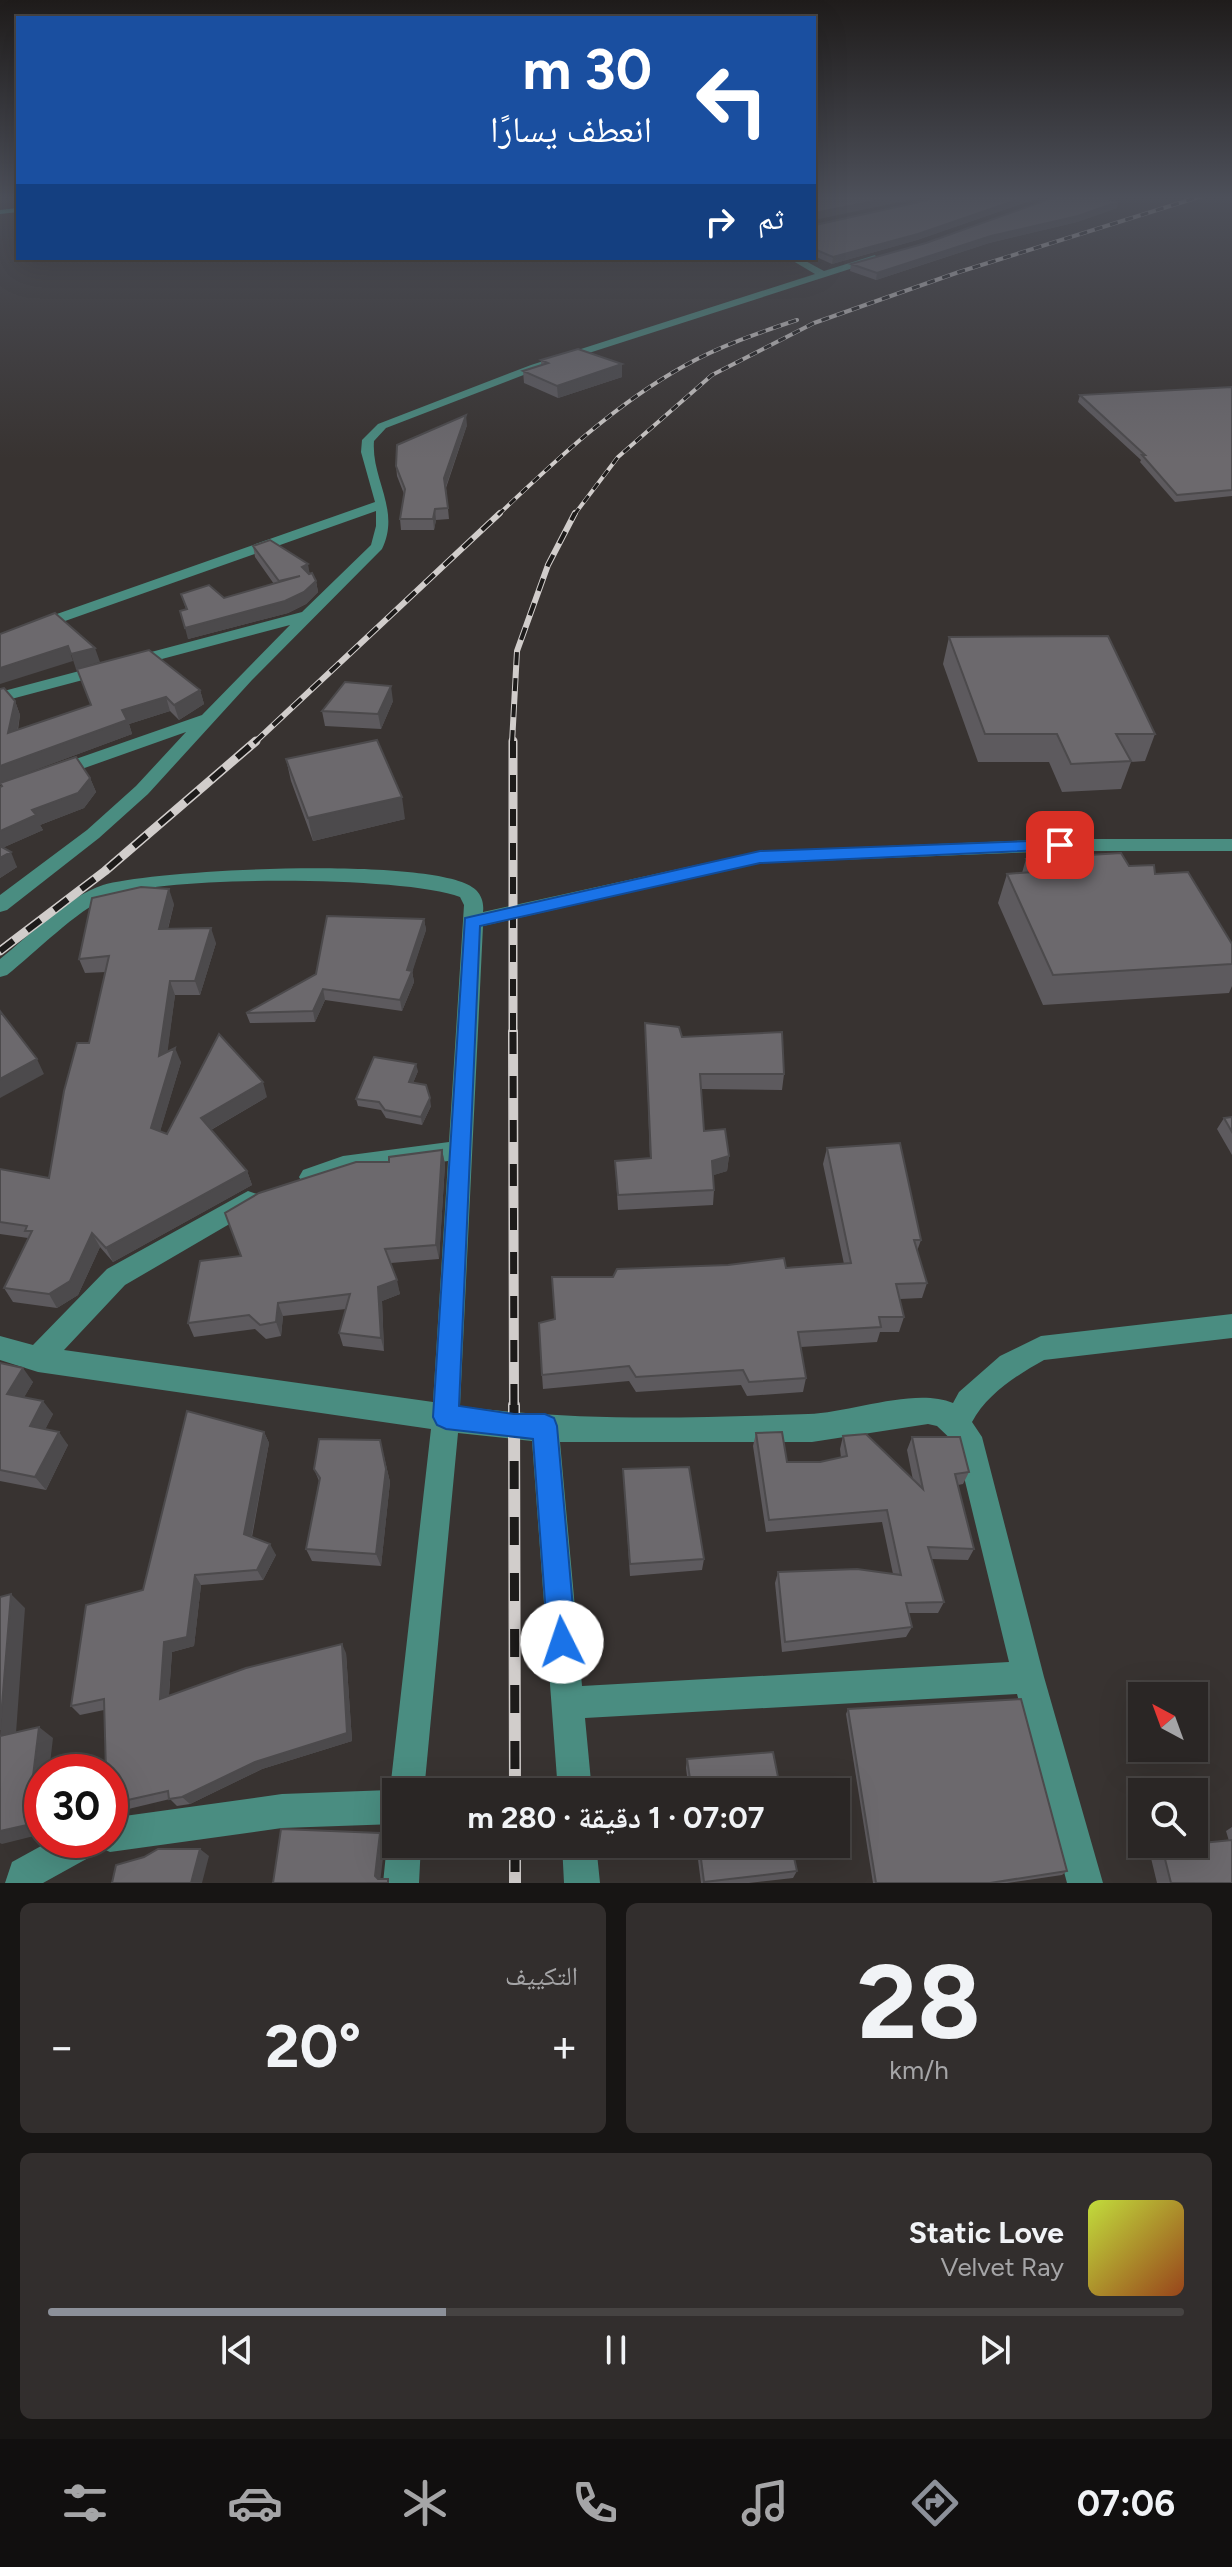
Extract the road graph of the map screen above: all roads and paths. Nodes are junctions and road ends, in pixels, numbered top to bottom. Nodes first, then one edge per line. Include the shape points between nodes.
1 (787, 284) edge
2 (382, 504) junction
3 (309, 615) junction
4 (0, 639) edge
5 (0, 697) edge
6 (211, 718) junction
7 (36, 779) edge
8 (1232, 845) edge
9 (0, 905) edge
10 (471, 922) junction
11 (0, 970) edge
12 (460, 1150) junction
13 (1232, 1326) edge
14 (0, 1348) edge
15 (38, 1359) junction
16 (446, 1417) junction
17 (957, 1423) junction
18 (545, 1426) junction
19 (1028, 1677) junction
20 (567, 1703) junction
21 (408, 1778) edge
22 (574, 1778) edge
23 (382, 1807) edge
24 (128, 1832) edge
25 (54, 1858) edge
26 (403, 1858) edge
27 (580, 1858) edge
28 (23, 1883) edge
29 (401, 1883) edge
30 (582, 1883) edge
31 (1085, 1883) edge

1 - 2 street via 535,367 382,426 368,440 367,452
2 - 3 street via 377,546
2 - 4 street
3 - 5 street
3 - 6 street
6 - 7 street
6 - 9 street via 93,834
8 - 10 street via 1060,845 760,857
10 - 11 street via 471,895 408,878 232,877 127,885 90,898
10 - 12 street
12 - 15 street via 343,1166 254,1198 116,1277
12 - 16 street
13 - 17 street via 1041,1348 1009,1365 969,1401
14 - 15 street
15 - 16 street
16 - 18 street
16 - 21 street
17 - 18 street via 944,1413 928,1411 812,1428
17 - 19 street via 968,1437
18 - 20 street
19 - 20 street
19 - 31 street
20 - 22 street
23 - 24 street via 282,1811
25 - 28 street via 24,1874
26 - 29 street
27 - 30 street

